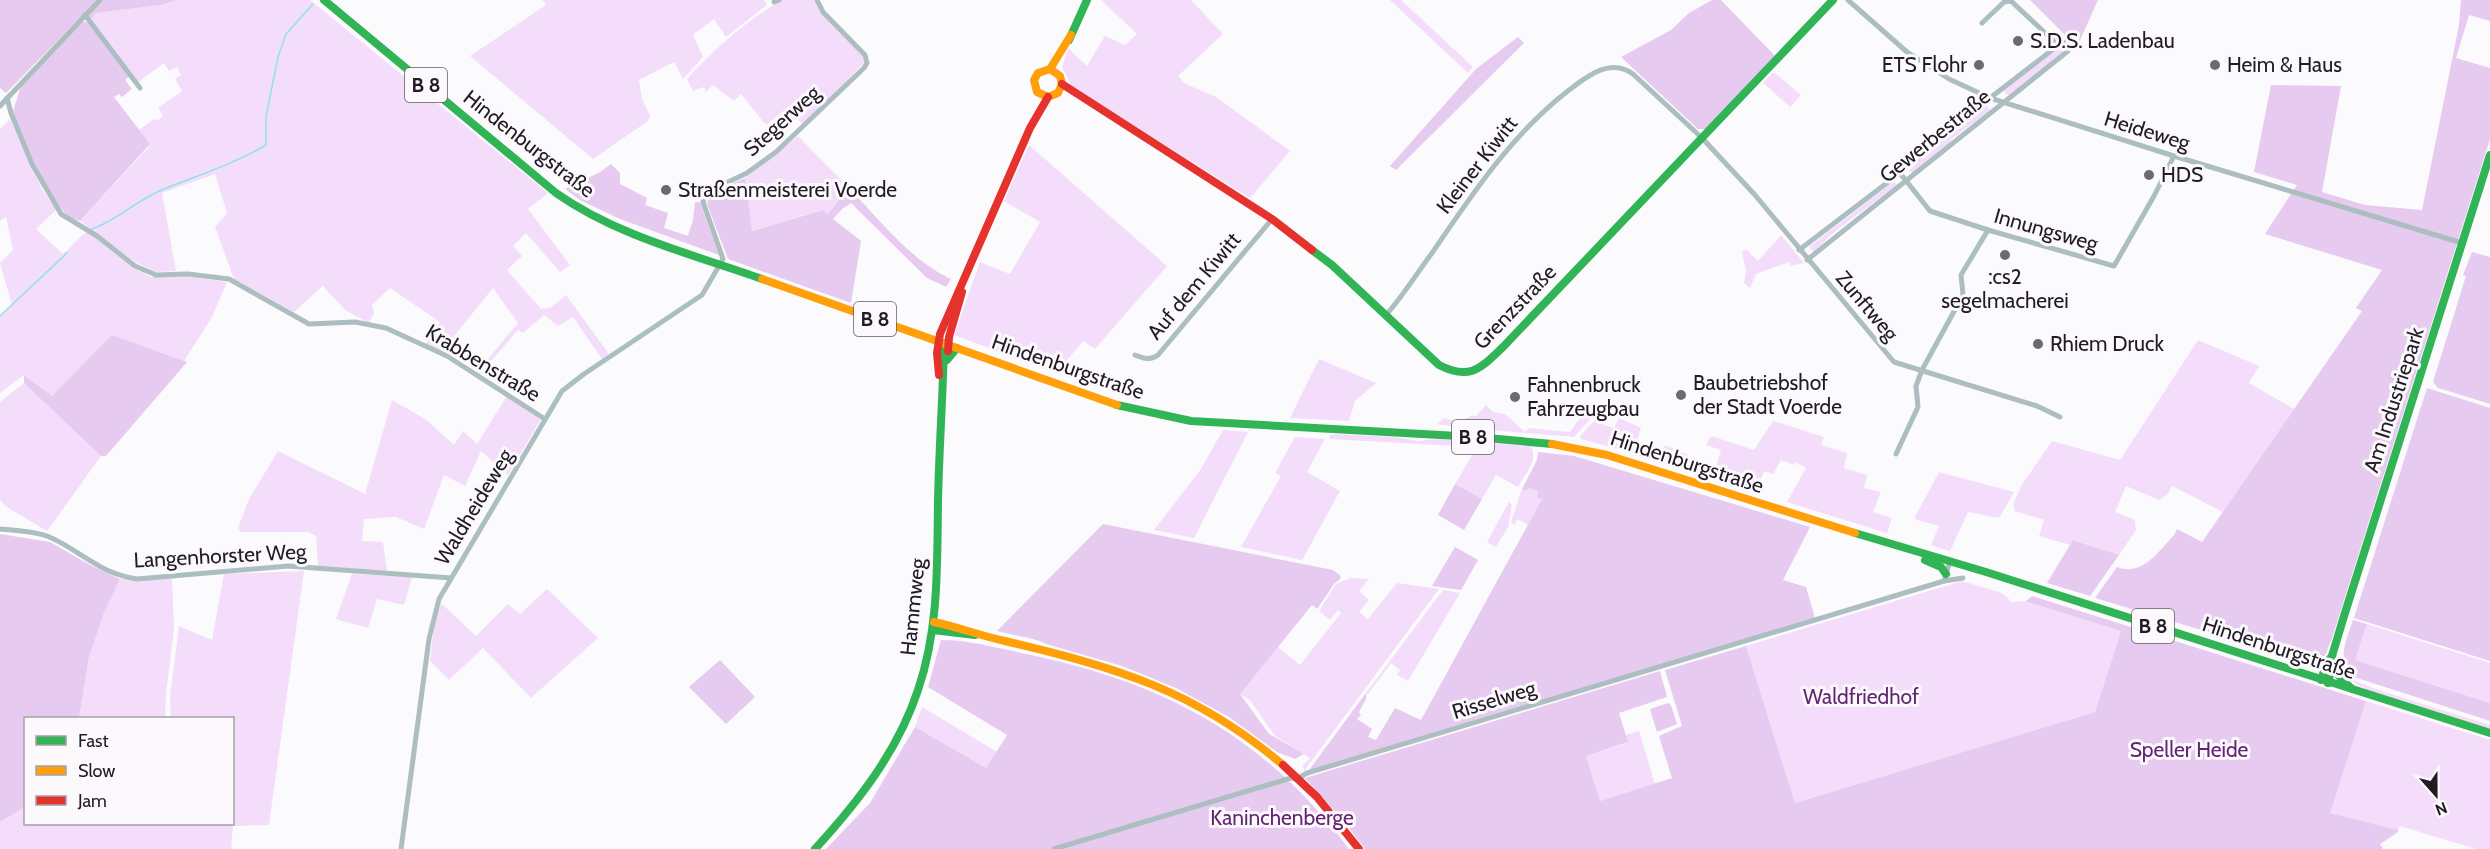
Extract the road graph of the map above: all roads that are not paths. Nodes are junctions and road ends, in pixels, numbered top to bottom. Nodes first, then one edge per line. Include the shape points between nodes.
1 (100, 0) edge
2 (324, 0) edge
3 (817, 0) edge
4 (1087, 0) edge
5 (1833, 0) edge
6 (1848, 0) edge
7 (85, 15) junction
8 (1982, 23) dead end
9 (2058, 45) junction
10 (1054, 71) junction
11 (1062, 84) junction
12 (140, 88) dead end
13 (1058, 93) junction
14 (1044, 96) junction
15 (7, 98) junction
16 (1990, 98) junction
17 (2002, 102) junction
18 (1090, 103) junction
19 (0, 106) edge
20 (1701, 138) junction
21 (2490, 155) edge
22 (2174, 156) junction
23 (1900, 173) junction
24 (1906, 181) junction
25 (1272, 219) junction
26 (1988, 230) junction
27 (2462, 243) junction
28 (1799, 250) junction
29 (1807, 260) junction
30 (721, 266) junction
31 (965, 280) junction
32 (1386, 315) junction
33 (946, 344) junction
34 (1135, 355) dead end
35 (1922, 370) junction
36 (941, 407) junction
37 (2060, 417) dead end
38 (545, 419) junction
39 (1896, 454) dead end
40 (0, 529) edge
41 (1886, 543) junction
42 (1950, 561) junction
43 (451, 578) junction
44 (1945, 578) junction
45 (1963, 578) dead end
46 (933, 626) junction
47 (2333, 660) junction
48 (2324, 682) junction
49 (2355, 691) junction
50 (2490, 733) edge
51 (1297, 779) junction
52 (400, 849) edge
53 (815, 849) edge
54 (1054, 849) edge
55 (1359, 849) edge

1 - 7 street
2 - 30 main road, Hindenburgstraße / B 8 via 568,202 607,224
3 - 30 street, Stegerweg via 823,12 862,51 867,63 776,153 747,173 705,193 703,202 722,252
4 - 10 main road, Hammweg
5 - 20 main road, Grenzstraße
6 - 16 street, Heideweg via 1907,52 1949,79
7 - 12 street
7 - 15 street
8 - 9 street via 2004,2 2011,1
9 - 16 street, Gewerbestraße
9 - 17 street, Gewerbestraße via 2065,42 2070,46
10 - 11 main road
10 - 14 main road, Hammweg via 1042,71 1034,80 1035,88
11 - 13 main road
11 - 18 main road, Grenzstraße
13 - 14 main road
13 - 18 main road, Grenzstraße
14 - 31 main road, Hammweg
15 - 19 street
15 - 38 street, Krabbenstraße via 32,164 61,214 135,266 156,275 230,279 309,324 355,322 386,328 447,356
16 - 17 street, Heideweg
16 - 23 street, Gewerbestraße
17 - 22 street, Heideweg
17 - 24 street, Gewerbestraße
18 - 25 main road, Grenzstraße
20 - 28 street, Zunftweg via 1755,195
20 - 32 main road, Grenzstraße via 1503,347 1472,373 1455,372 1439,364
20 - 32 street, Kleiner Kiwitt via 1625,69 1610,67 1590,76 1553,103 1503,152
21 - 27 main road, Am Industriepark
22 - 26 street, Innungsweg via 2114,266
22 - 27 street, Heideweg
23 - 24 street, Innungsweg
23 - 28 street, Gewerbestraße
24 - 26 street, Innungsweg via 1930,211
24 - 29 street, Gewerbestraße
25 - 32 main road, Grenzstraße via 1332,265
25 - 34 street, Auf dem Kiwitt via 1158,355 1153,359
26 - 35 street via 1961,275 1964,295
27 - 47 main road, Am Industriepark
28 - 29 street, Zunftweg
29 - 35 street, Zunftweg via 1888,358
30 - 33 main road, Hindenburgstraße / B 8
30 - 38 street, Waldheideweg via 702,295 562,391
31 - 33 main road, Hammweg
31 - 33 main road, Hammweg via 954,299
33 - 36 main road, Hammweg
33 - 36 main road, Hammweg
33 - 41 main road, Hindenburgstraße / B 8 via 1117,405 1174,418 1564,445
35 - 37 street, Zunftweg
35 - 39 street via 1916,386 1918,407
36 - 46 main road, Hammweg
38 - 43 street, Waldheideweg
40 - 43 street, Langenhorster Weg via 47,536 95,565 137,579 288,566
41 - 42 main road, Hindenburgstraße / B 8
41 - 44 main road, Hindenburgstraße / B 8 via 1935,563
42 - 44 street
42 - 48 main road, Hindenburgstraße / B 8
43 - 52 street, Waldheideweg via 433,617
44 - 45 street, Risselweg
44 - 51 street, Risselweg
46 - 51 main road via 1108,668 1170,691 1230,724
46 - 53 main road, Hammweg via 917,695 897,742 865,793
47 - 48 main road, Am Industriepark
47 - 49 main road via 2340,676
48 - 49 main road, Hindenburgstraße / B 8
49 - 50 main road, Hindenburgstraße / B 8
51 - 54 street, Risselweg
51 - 55 main road via 1328,809

